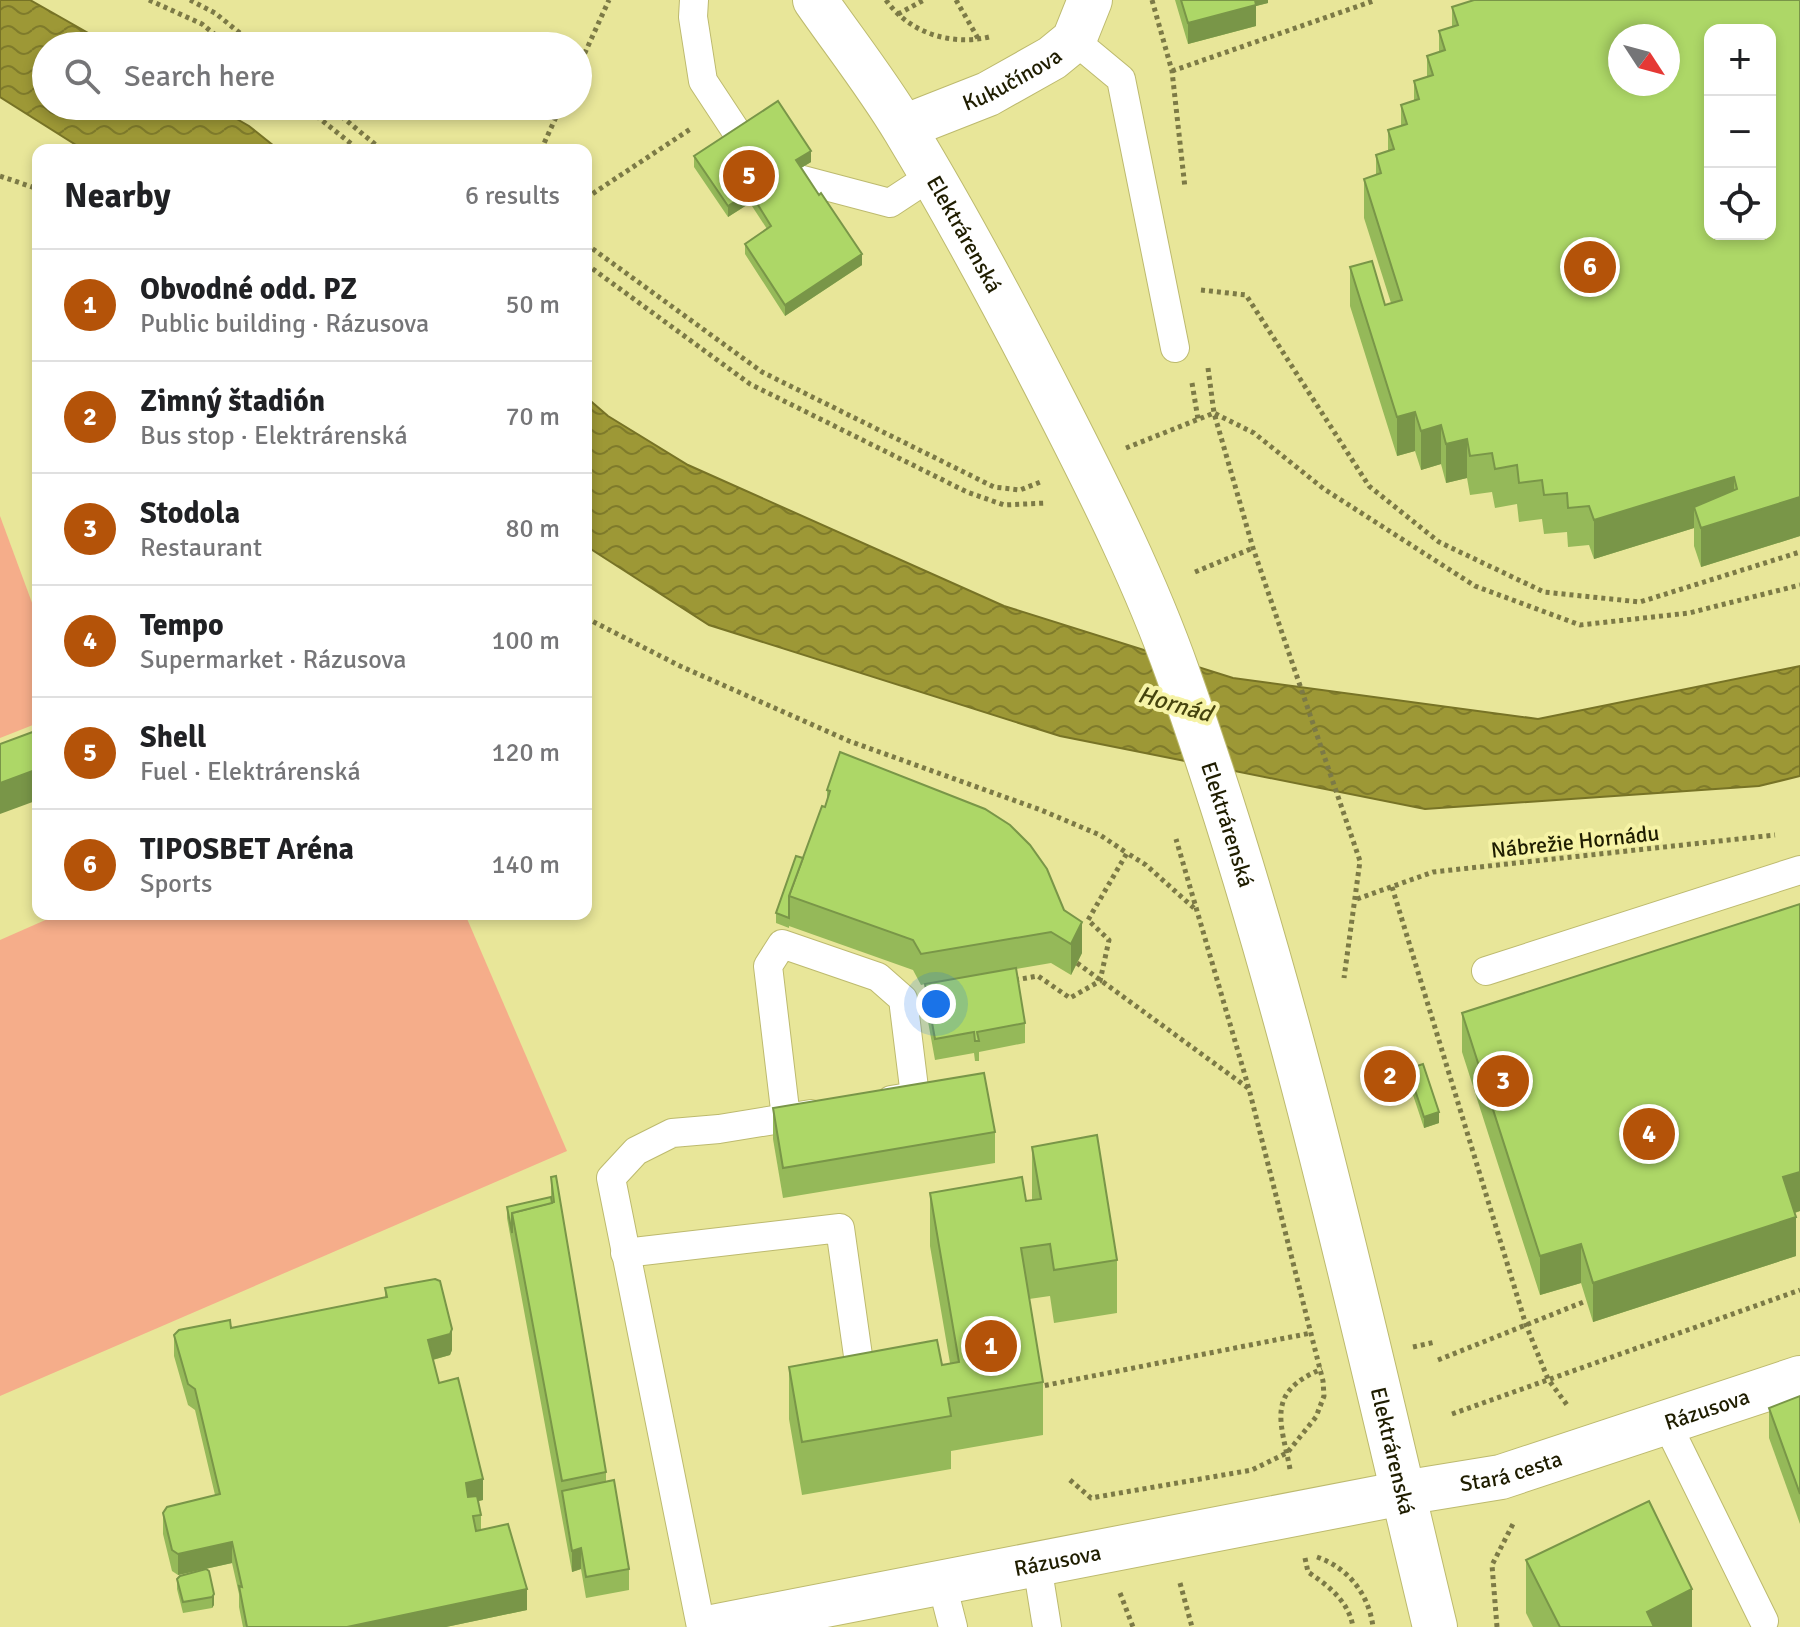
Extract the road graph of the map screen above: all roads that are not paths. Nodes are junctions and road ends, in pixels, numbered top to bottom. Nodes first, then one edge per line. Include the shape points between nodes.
1 (694, 0) edge
2 (815, 0) edge
3 (1090, 0) edge
4 (1074, 40) junction
5 (904, 127) junction
6 (931, 176) junction
7 (1175, 348) dead end
8 (1800, 870) edge
9 (1486, 971) dead end
10 (872, 1103) edge
11 (843, 1108) edge
12 (786, 1118) junction
13 (625, 1253) junction
14 (861, 1377) edge
15 (1800, 1378) edge
16 (1666, 1422) junction
17 (1615, 1439) joint
18 (1403, 1493) junction
19 (1037, 1565) junction
20 (942, 1584) junction
21 (827, 1617) edge
22 (1764, 1621) dead end
23 (701, 1627) edge
24 (712, 1627) edge
25 (953, 1627) edge
26 (1047, 1627) edge
27 (1435, 1627) edge

1 - 6 lane via 703,81 761,169 890,203
2 - 5 main road, Elektrárenská
3 - 4 main road, Kukučínova
4 - 5 main road, Kukučínova via 988,94
4 - 7 lane via 1121,79
5 - 6 main road, Elektrárenská
6 - 18 main road, Elektrárenská via 1086,464 1177,670 1240,858 1316,1133
8 - 9 lane
10 - 12 lane via 915,1096 903,999 878,977 782,944 768,966
11 - 12 lane
12 - 13 lane via 672,1133 636,1151 611,1178
13 - 14 lane via 840,1228
13 - 23 lane
15 - 16 main road, Rázusova
16 - 17 main road, Rázusova
16 - 22 lane
17 - 18 main road, Stará cesta via 1501,1477
18 - 19 main road, Rázusova
18 - 27 main road, Elektrárenská
19 - 20 main road, Rázusova
19 - 26 lane
20 - 21 main road, Rázusova
20 - 25 lane
21 - 24 main road, Rázusova

